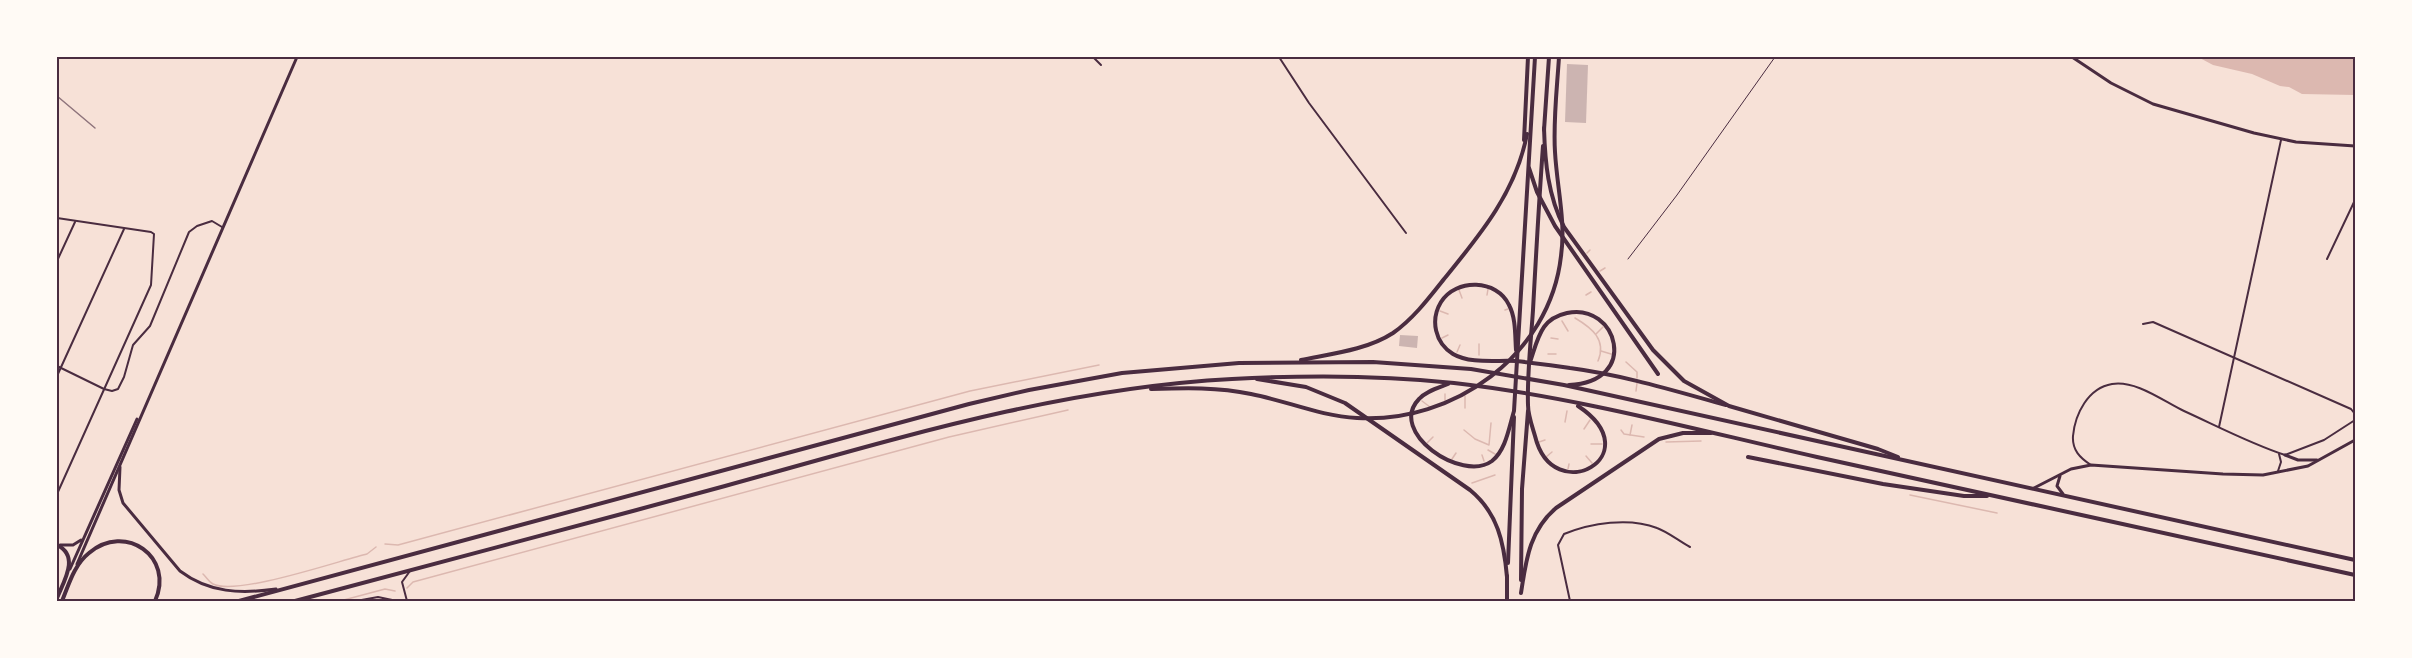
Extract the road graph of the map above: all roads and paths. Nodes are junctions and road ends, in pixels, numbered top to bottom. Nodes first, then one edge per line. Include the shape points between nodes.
1 (297, 57) edge
2 (1093, 57) edge
3 (1279, 57) edge
4 (1528, 57) edge
5 (1535, 57) edge
6 (1549, 57) edge
7 (1559, 57) edge
8 (1775, 57) edge
9 (2072, 57) edge
10 (1101, 65) dead end
11 (1530, 115) junction
12 (1544, 128) junction
13 (2282, 139) junction
14 (2355, 146) edge
15 (2355, 200) edge
16 (57, 218) edge
17 (75, 222) junction
18 (222, 227) junction
19 (124, 229) junction
20 (1406, 233) dead end
21 (1628, 258) dead end
22 (2328, 259) dead end
23 (57, 261) edge
24 (2143, 324) dead end
25 (2234, 358) junction
26 (1517, 360) junction
27 (1292, 361) junction
28 (1530, 362) junction
29 (59, 367) edge
30 (1658, 374) dead end
31 (57, 376) edge
32 (1253, 378) junction
33 (1451, 383) junction
34 (1564, 385) junction
35 (104, 389) junction
36 (1129, 389) junction
37 (147, 401) junction
38 (1575, 404) junction
39 (1729, 406) junction
40 (1528, 407) junction
41 (1514, 411) junction
42 (2355, 414) edge
43 (2355, 420) edge
44 (2219, 427) junction
45 (1711, 433) junction
46 (2355, 440) edge
47 (2278, 453) junction
48 (2285, 455) junction
49 (1748, 457) dead end
50 (2082, 459) junction
51 (2319, 460) junction
52 (1910, 462) junction
53 (121, 463) junction
54 (2091, 465) junction
55 (2080, 467) junction
56 (2276, 473) junction
57 (2061, 475) junction
58 (2028, 488) junction
59 (57, 494) edge
60 (1997, 496) junction
61 (2067, 496) junction
62 (85, 533) junction
63 (57, 545) edge
64 (1689, 547) dead end
65 (2355, 560) edge
66 (75, 570) junction
67 (411, 570) junction
68 (67, 575) junction
69 (2355, 575) edge
70 (1507, 577) junction
71 (290, 588) junction
72 (1521, 593) junction
73 (57, 598) edge
74 (62, 601) edge
75 (154, 601) edge
76 (239, 601) edge
77 (296, 601) edge
78 (356, 601) edge
79 (397, 601) edge
80 (407, 601) edge
81 (1507, 601) edge
82 (1520, 601) edge
83 (1570, 601) edge

1 - 18 street
2 - 10 street
3 - 20 street
4 - 30 main road via 1526,158 1543,207
5 - 11 main road
6 - 12 main road
7 - 36 main road via 1554,137 1562,203 1561,258 1538,322 1502,368 1452,402 1399,417 1375,419 1335,416 1227,390
8 - 21 path
9 - 13 street via 2153,104
11 - 26 main road
11 - 27 main road via 1522,155 1497,210 1407,321 1381,339
12 - 28 main road
12 - 39 main road via 1545,160 1556,209 1569,235 1660,359 1689,385
13 - 14 street
13 - 25 street
15 - 22 street
16 - 17 street
17 - 19 street
17 - 23 street
18 - 35 street via 212,221 189,232 150,326 133,345 118,389
18 - 37 street
19 - 29 street
19 - 35 street via 153,232 151,285
24 - 25 street via 2153,322
25 - 42 street
25 - 44 street
26 - 39 main road via 1513,316 1502,294 1483,286 1458,288 1446,296 1435,316 1436,332 1443,346 1456,356 1573,368
26 - 41 main road
27 - 34 main road via 1373,362 1492,373
27 - 71 main road via 1200,365 1029,390
28 - 34 main road via 1543,328 1556,316 1577,311 1596,317 1613,337 1610,367 1595,381
28 - 40 main road
29 - 31 street
29 - 35 street
32 - 33 main road via 1382,377
32 - 36 main road
32 - 70 main road via 1306,387 1345,403 1470,490 1493,515
33 - 38 main road
33 - 41 main road via 1418,400 1412,416 1418,439 1456,463 1475,466 1494,459
34 - 52 main road
35 - 59 street
36 - 67 main road via 972,419
37 - 53 street
37 - 62 street
38 - 40 main road via 1599,423 1605,442 1597,464 1578,473 1563,470 1543,457
38 - 45 main road
39 - 52 main road
40 - 72 main road via 1521,509
41 - 70 main road
43 - 48 street via 2324,440
44 - 47 street
44 - 50 street via 2139,388 2113,384 2095,391 2083,405 2073,438
45 - 60 main road
45 - 72 main road via 1683,433 1659,439 1556,508 1533,537
46 - 51 street
47 - 48 street
47 - 56 street via 2280,466
48 - 51 street via 2298,460
49 - 60 main road via 1883,484 1965,496
50 - 54 street
50 - 55 street
51 - 56 street
52 - 58 main road
53 - 66 street
53 - 71 street via 119,490 123,503 170,561 191,579 225,591
54 - 55 street
54 - 56 street via 2223,474
55 - 57 street
57 - 58 street
57 - 61 street via 2057,486
58 - 61 main road
60 - 69 main road
61 - 65 main road
62 - 63 street via 73,545
62 - 68 street
63 - 68 main road via 68,555
64 - 83 street via 1658,528 1643,524 1617,522 1564,534 1558,545
66 - 74 main road
66 - 75 main road via 97,547 116,541 132,543 150,555 158,570 159,586
67 - 77 main road
67 - 80 street via 402,582
68 - 73 main road
70 - 81 main road
71 - 76 main road
72 - 82 main road
78 - 79 street via 378,597

